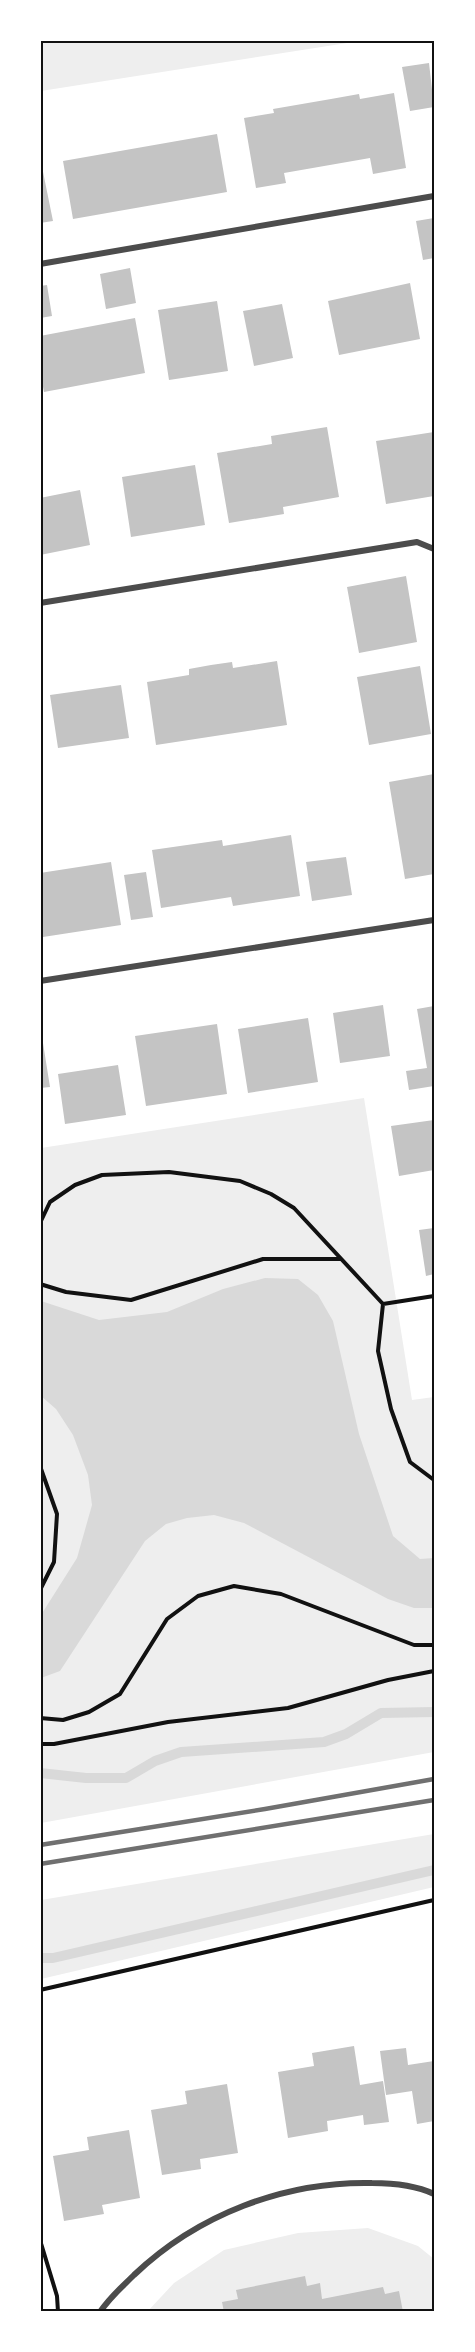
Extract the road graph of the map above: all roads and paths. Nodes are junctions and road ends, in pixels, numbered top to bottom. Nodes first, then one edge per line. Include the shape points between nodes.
1 (435, 196) edge
2 (40, 264) edge
3 (435, 549) edge
4 (40, 603) edge
5 (435, 920) edge
6 (40, 981) edge
7 (40, 1223) edge
8 (341, 1259) junction
9 (40, 1284) edge
10 (435, 1296) edge
11 (383, 1304) junction
12 (40, 1466) edge
13 (435, 1480) edge
14 (40, 1590) edge
15 (435, 1645) edge
16 (435, 1671) edge
17 (40, 1718) edge
18 (40, 1744) edge
19 (435, 1900) edge
20 (40, 1990) edge
21 (435, 2193) edge
22 (40, 2240) edge
23 (58, 2312) edge
24 (100, 2312) edge

1 - 2 street
3 - 4 street via 417,542
5 - 6 street
7 - 8 path via 50,1202 75,1185 102,1175 169,1172 240,1181 271,1194 294,1208
8 - 9 path via 263,1259 131,1300 66,1292
8 - 11 path
10 - 11 path
11 - 13 path via 378,1352 391,1409 410,1462
12 - 14 path via 57,1514 54,1562
15 - 17 path via 414,1645 281,1594 234,1586 198,1596 167,1618 120,1694 89,1713 63,1720
16 - 18 path via 288,1708 168,1722
19 - 20 path
21 - 24 street via 397,2184 349,2182 289,2191 243,2205 200,2225 155,2254
22 - 23 path

